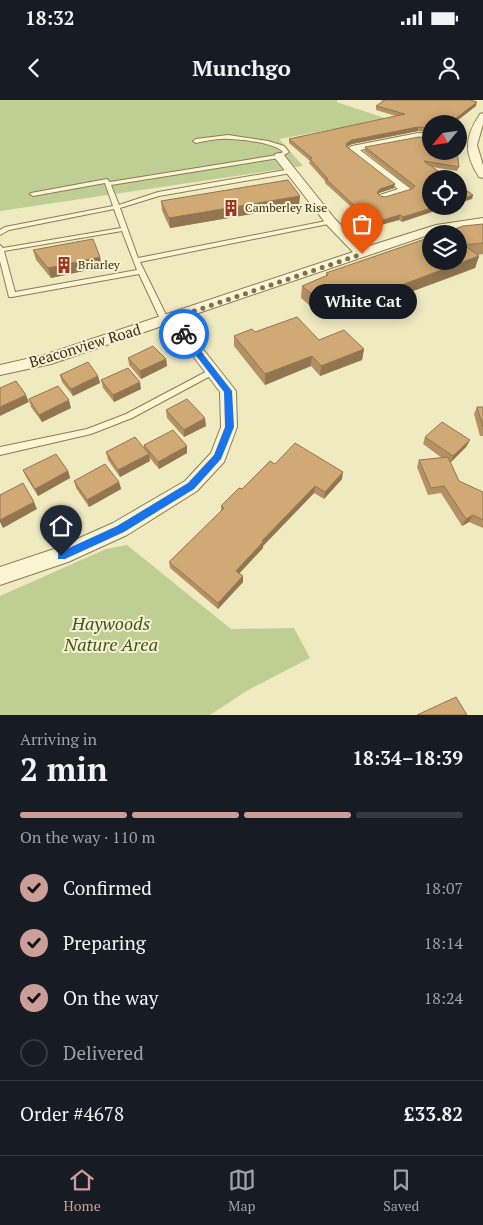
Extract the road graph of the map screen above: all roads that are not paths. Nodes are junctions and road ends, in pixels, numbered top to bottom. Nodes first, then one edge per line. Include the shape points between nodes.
1 (483, 116) edge
2 (422, 136) edge
3 (468, 140) edge
4 (471, 140) junction
5 (196, 141) dead end
6 (483, 142) edge
7 (279, 156) junction
8 (291, 172) junction
9 (483, 176) edge
10 (108, 184) junction
11 (34, 194) dead end
12 (384, 197) edge
13 (117, 207) junction
14 (331, 222) junction
15 (483, 222) edge
16 (125, 230) junction
17 (0, 233) edge
18 (1, 248) edge
19 (362, 254) junction
20 (136, 260) junction
21 (141, 271) junction
22 (165, 321) junction
23 (0, 370) edge
24 (213, 371) junction
25 (0, 451) edge
26 (0, 576) edge

1 - 4 street
2 - 12 street via 352,149 406,190
3 - 4 street
4 - 6 street
4 - 9 street via 475,161
5 - 7 lane via 228,137 266,142 282,147 286,152
7 - 8 street
7 - 10 lane
8 - 13 lane via 158,194
8 - 14 street
10 - 11 lane via 107,181
10 - 13 lane
13 - 16 lane
13 - 17 lane via 7,228
14 - 19 street
14 - 20 lane
15 - 19 street, Beaconview Road via 436,229
16 - 18 lane
16 - 20 lane
18 - 21 lane via 12,295
19 - 22 street, Beaconview Road
20 - 21 lane
21 - 22 lane
22 - 23 street, Beaconview Road via 46,360
22 - 24 street via 183,334
24 - 25 lane via 129,416 88,432
24 - 26 street via 228,391 230,427 218,457 191,486 112,533 61,556

